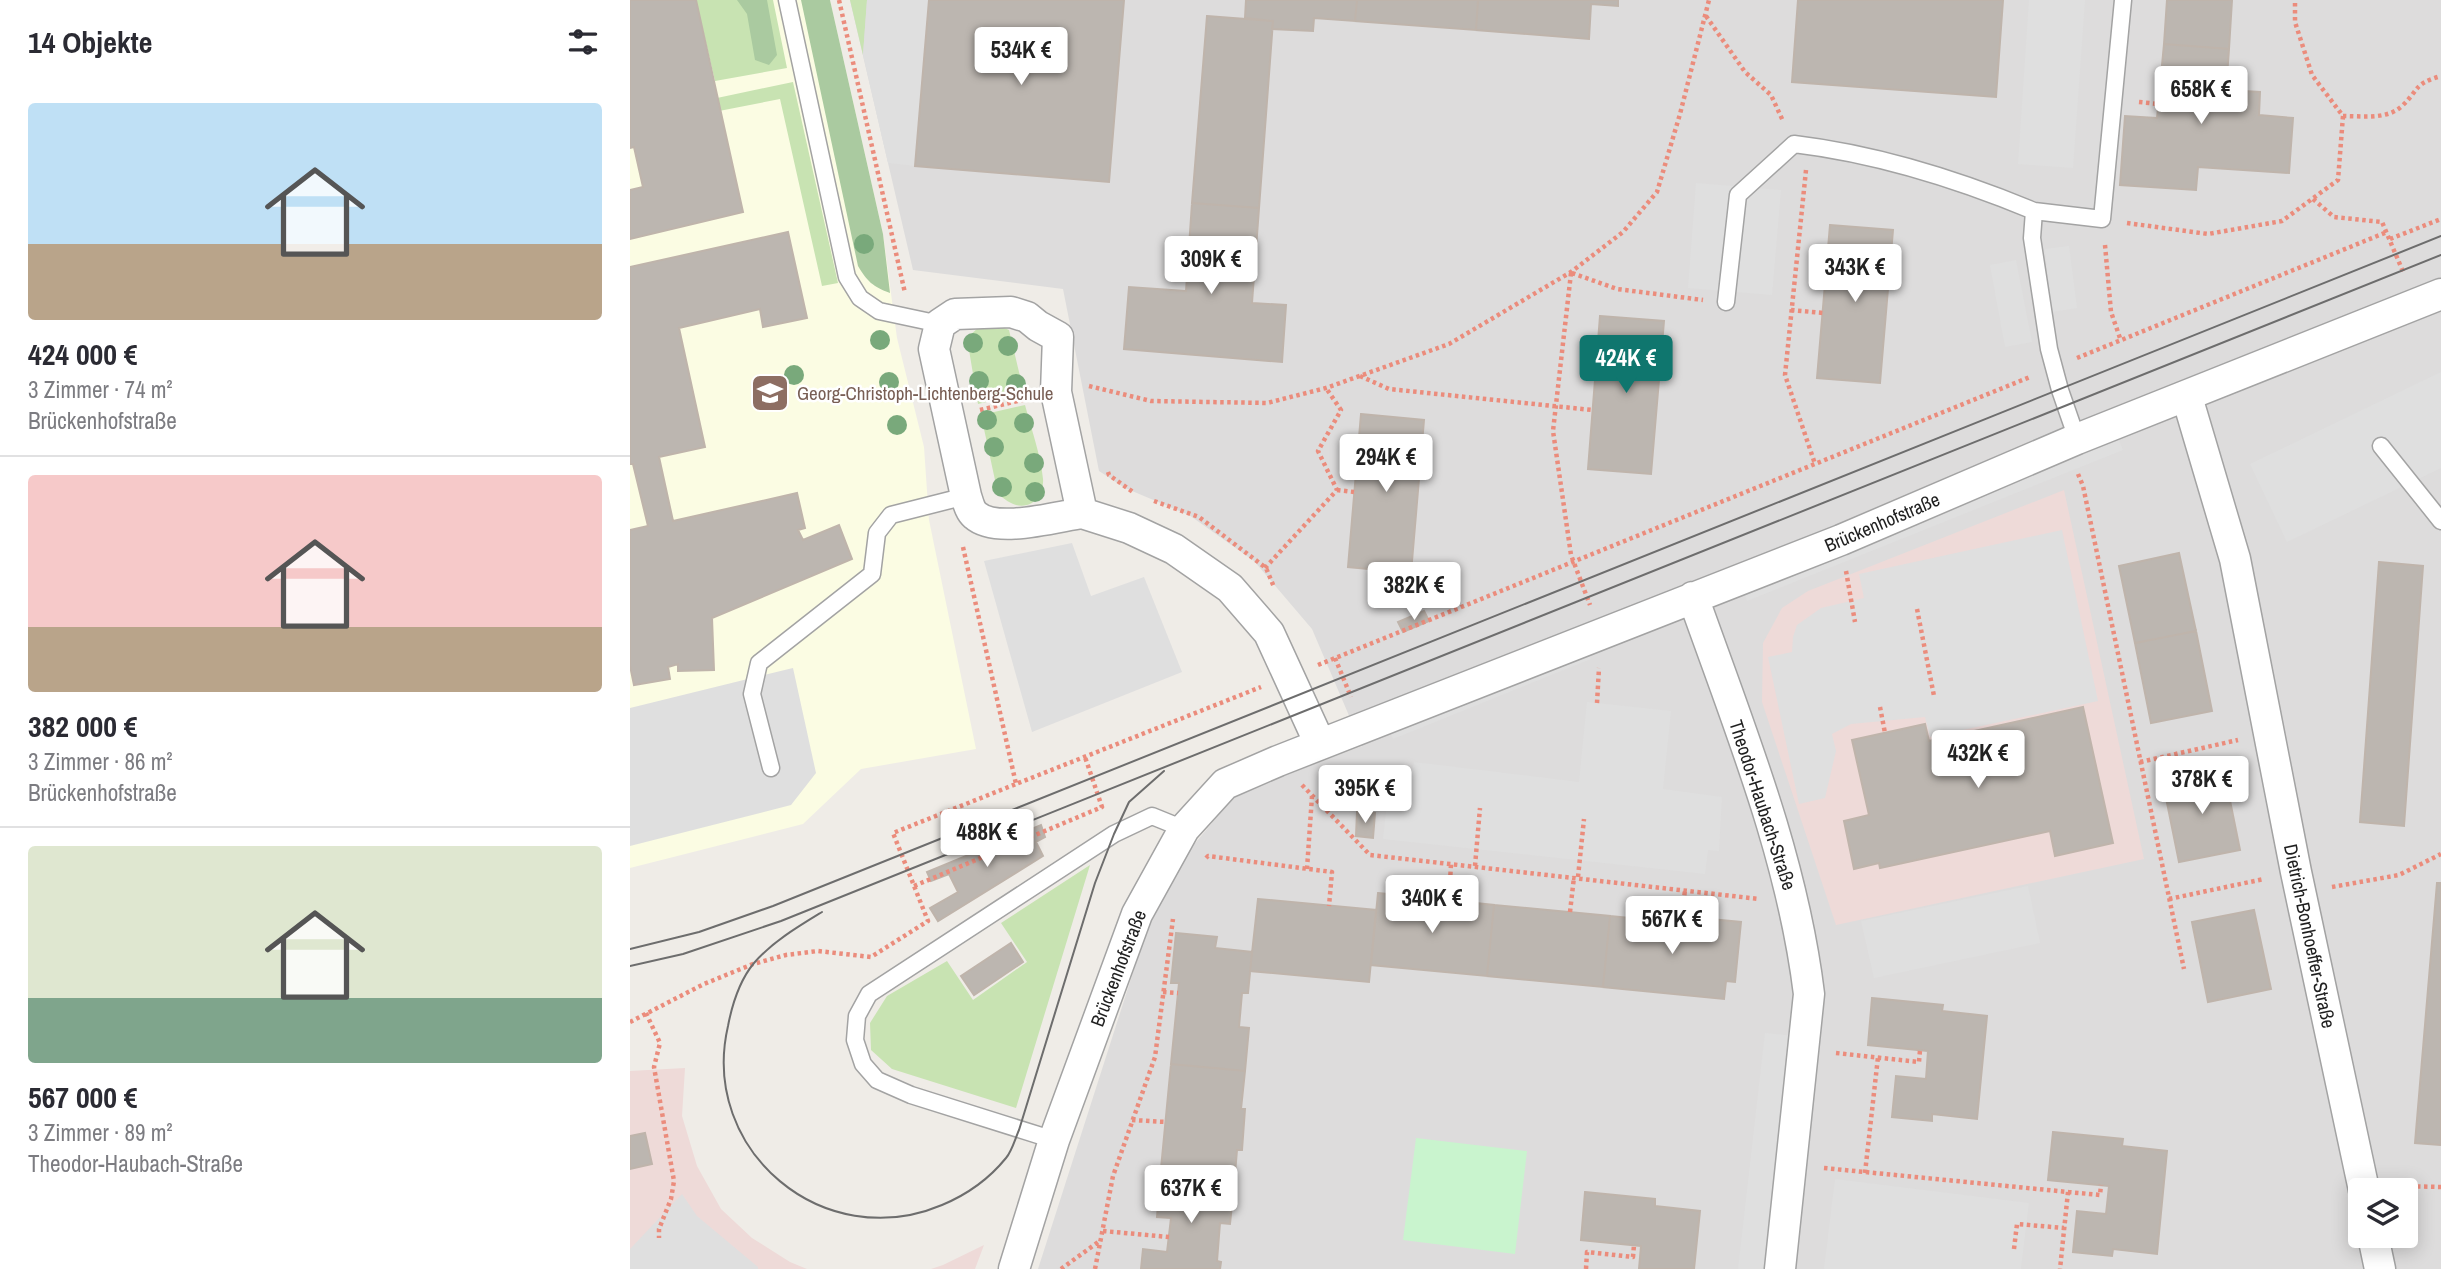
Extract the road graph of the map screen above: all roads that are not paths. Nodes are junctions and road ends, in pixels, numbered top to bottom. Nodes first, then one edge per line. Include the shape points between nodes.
1 (787, 0) edge
2 (2123, 0) edge
3 (2034, 211) junction
4 (2429, 299) edge
5 (1726, 302) road end
6 (940, 324) junction
7 (2187, 397) junction
8 (2072, 442) junction
9 (2381, 446) dead end
10 (965, 496) junction
11 (1082, 513) junction
12 (2441, 520) edge
13 (1693, 597) junction
14 (1320, 744) junction
15 (771, 768) dead end
16 (1184, 830) junction
17 (1054, 1140) junction
18 (2361, 1178) edge
19 (2376, 1248) edge
20 (1014, 1269) edge
21 (1780, 1269) edge
22 (2380, 1269) edge

1 - 6 lane via 847,277 860,298 879,311
2 - 3 lane via 2102,219
3 - 5 lane via 1895,162 1801,144 1738,195
3 - 8 lane via 2032,238
4 - 7 street, Brückenhofstraße
6 - 10 street via 934,349
6 - 11 street via 956,314 1011,312 1058,337 1056,392
7 - 8 street, Brückenhofstraße
7 - 18 street, Dietrich-Bonhoeffer-Straße via 2235,559
8 - 13 street, Brückenhofstraße
9 - 12 lane
10 - 11 street via 973,514 988,523 1006,525
10 - 15 lane via 891,515 877,533 872,575 759,663 752,694
11 - 14 street via 1174,549 1230,588 1269,633
13 - 14 street, Brückenhofstraße
13 - 21 street, Theodor-Haubach-Straße via 1778,839 1810,993
14 - 16 street, Brückenhofstraße via 1225,784
16 - 17 street, Brückenhofstraße via 1137,914
16 - 17 lane via 1152,816 1114,835 869,994 857,1016 855,1040 863,1064 877,1080
17 - 20 street, Brückenhofstraße
19 - 22 street

